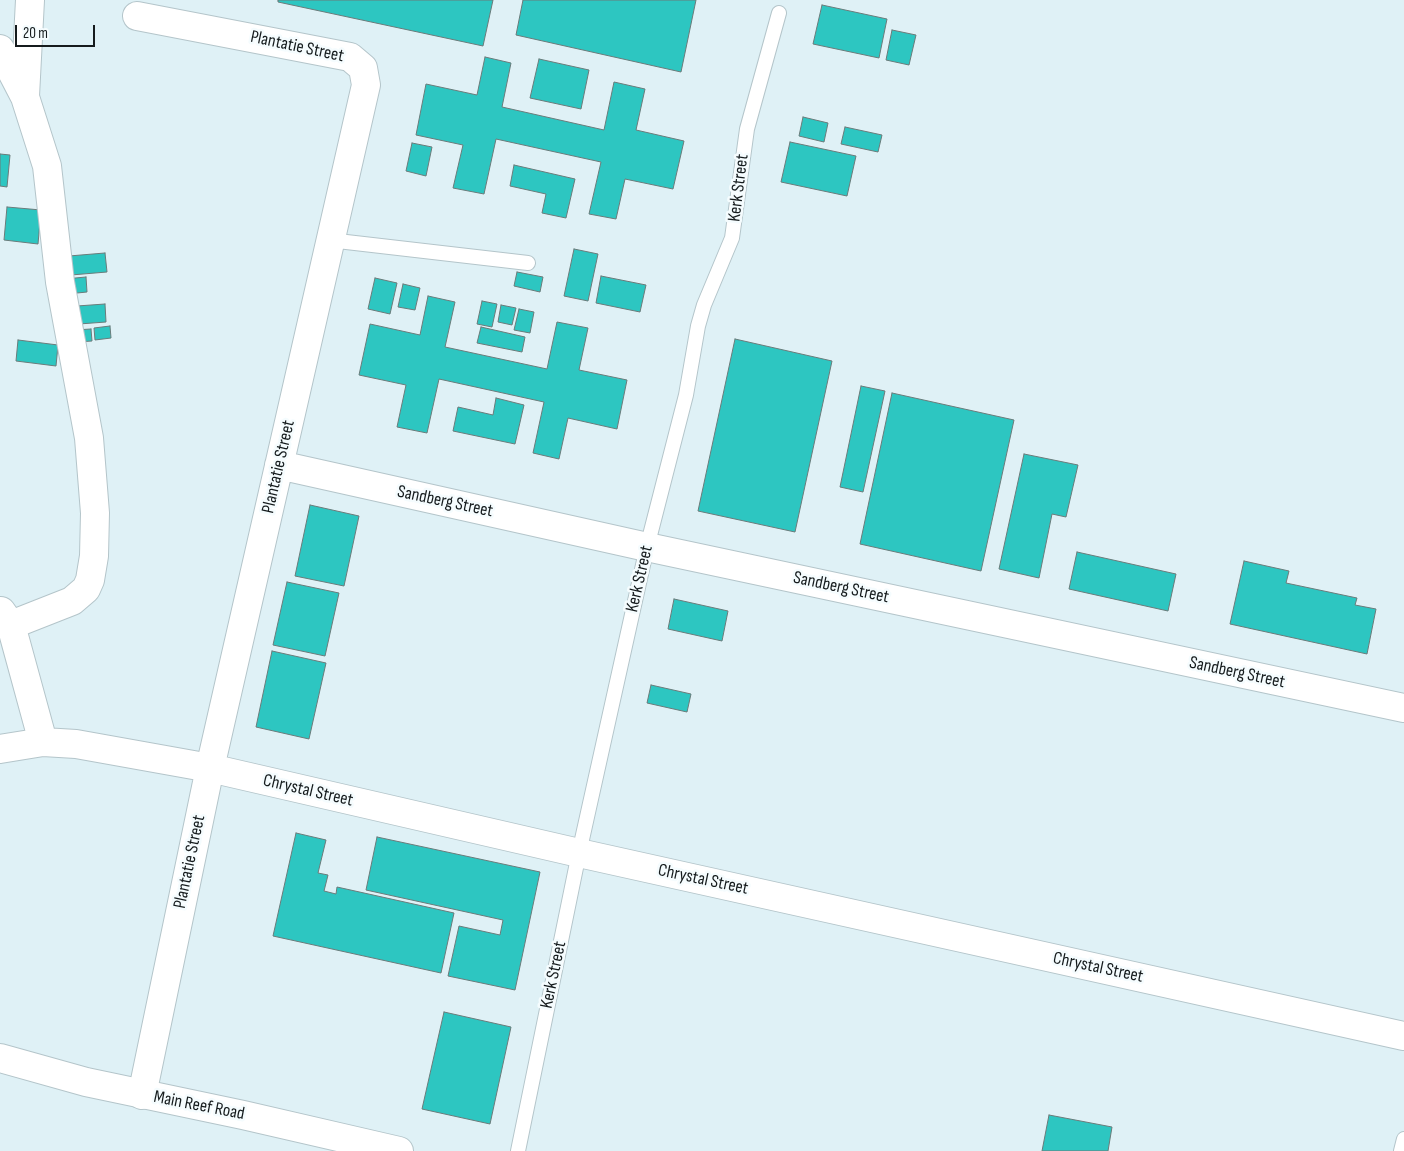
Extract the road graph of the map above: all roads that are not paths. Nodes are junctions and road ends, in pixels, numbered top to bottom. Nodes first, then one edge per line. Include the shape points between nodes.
1 (30, 0) edge
2 (779, 13) dead end
3 (137, 16) dead end
4 (0, 49) edge
5 (24, 97) junction
6 (329, 240) junction
7 (528, 263) dead end
8 (279, 465) junction
9 (647, 547) junction
10 (6, 617) edge
11 (1404, 708) edge
12 (43, 742) junction
13 (0, 749) edge
14 (210, 768) junction
15 (579, 853) junction
16 (1404, 1036) edge
17 (0, 1058) edge
18 (142, 1095) junction
19 (1404, 1139) edge
20 (399, 1151) edge
21 (518, 1151) edge
22 (1401, 1151) edge

1 - 5 street
2 - 9 lane, Kerk Street via 746,129 732,238 702,312 686,395
3 - 6 street, Plantatie Street via 350,57 363,68 366,85
4 - 5 street
5 - 10 street via 47,166 60,282 89,438 95,513 94,547 90,580 80,596 72,601
6 - 7 lane
6 - 8 street, Plantatie Street
8 - 9 street, Sandberg Street
8 - 14 street, Plantatie Street
9 - 11 street, Sandberg Street
9 - 15 lane, Kerk Street
10 - 12 street
12 - 13 street, Chrystal Street
12 - 14 street, Chrystal Street via 84,745
14 - 15 street, Chrystal Street
14 - 18 street, Plantatie Street
15 - 16 street, Chrystal Street
15 - 21 lane, Kerk Street
17 - 18 street, Main Reef Road
18 - 20 street, Main Reef Road
19 - 22 lane

